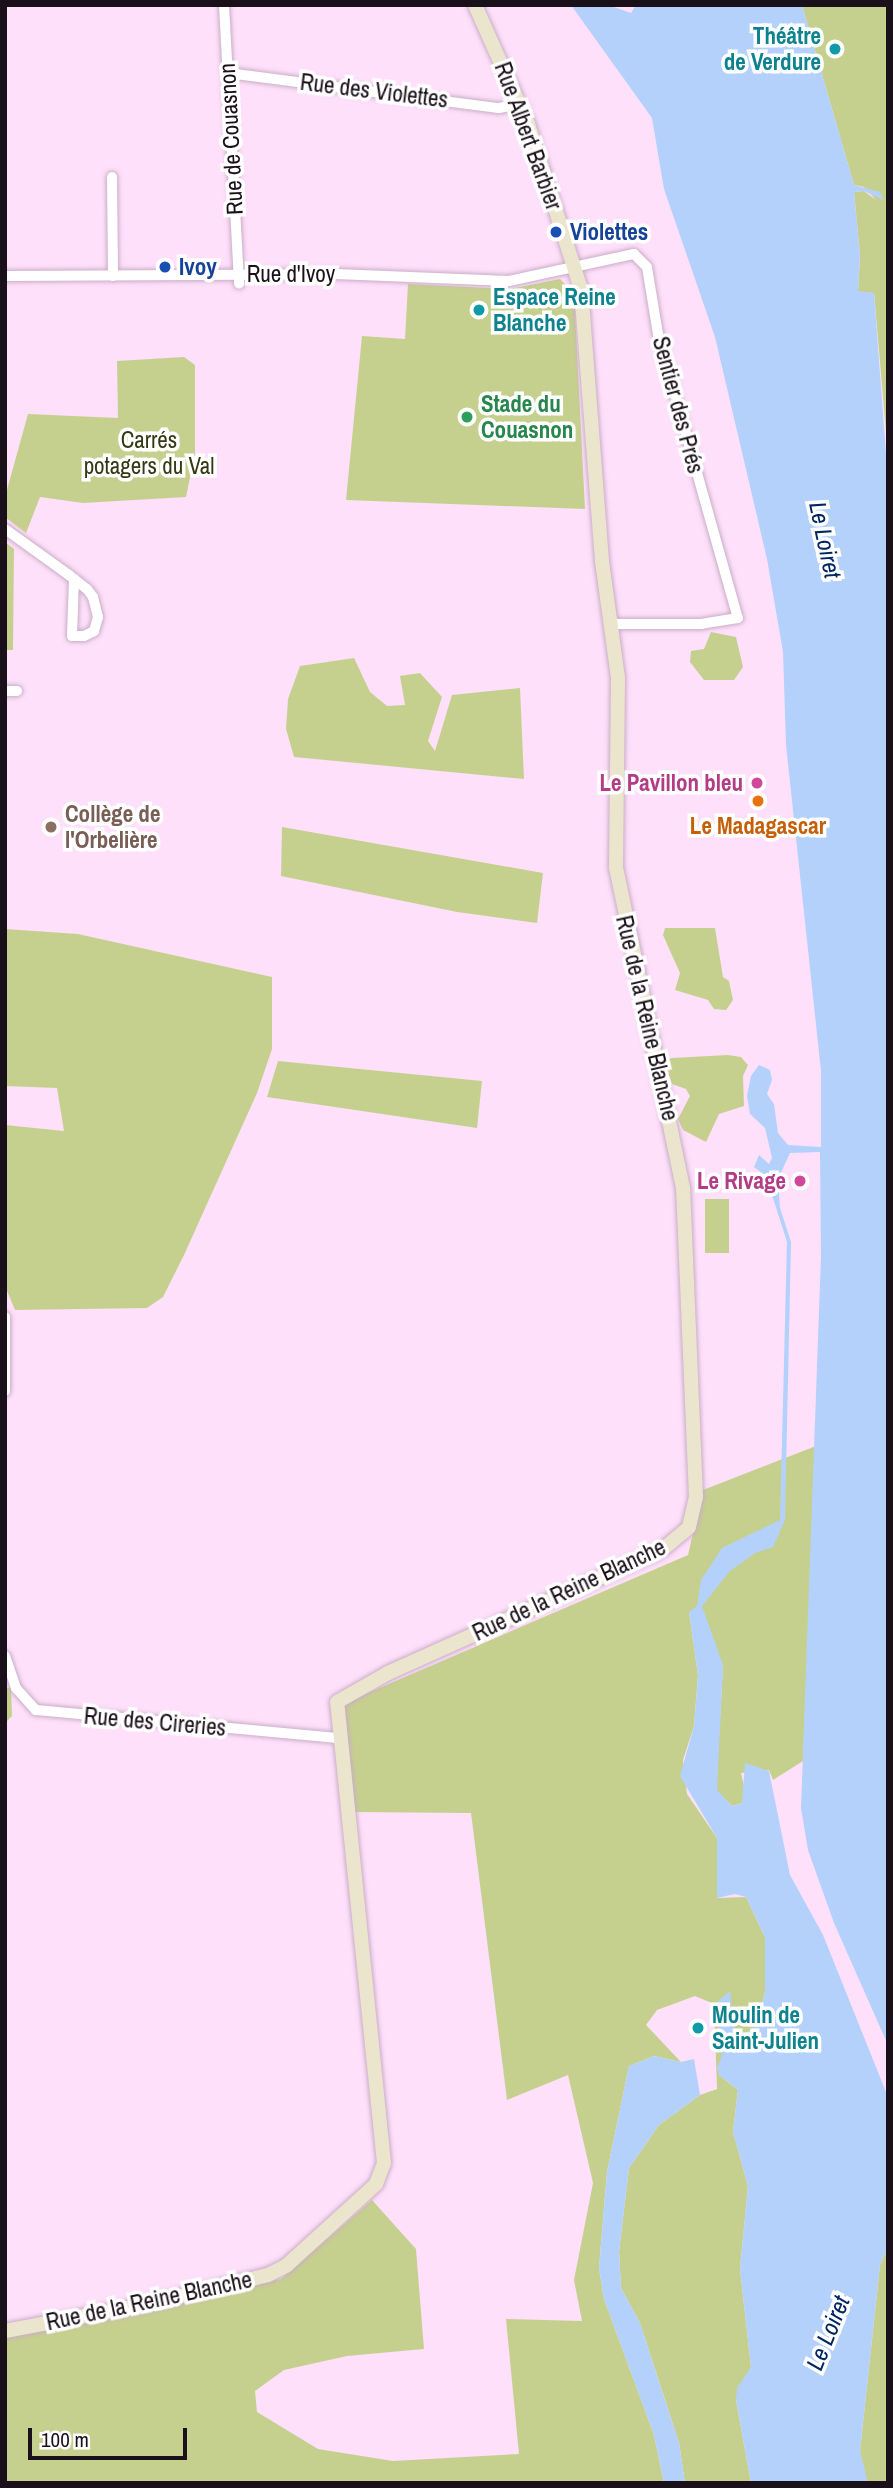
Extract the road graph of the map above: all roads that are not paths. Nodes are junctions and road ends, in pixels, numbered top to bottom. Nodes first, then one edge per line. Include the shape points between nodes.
1 (224, 5) edge
2 (475, 5) edge
3 (228, 73) junction
4 (520, 104) junction
5 (112, 177) dead end
6 (575, 268) junction
7 (5, 276) edge
8 (113, 276) junction
9 (238, 279) junction
10 (5, 528) edge
11 (74, 579) junction
12 (610, 624) junction
13 (5, 691) edge
14 (17, 691) dead end
15 (5, 1317) edge
16 (5, 1391) edge
17 (5, 1656) edge
18 (338, 1738) junction
19 (5, 2331) edge

1 - 3 street, Rue de Couasnon
2 - 4 street, Rue Albert Barbier
3 - 4 street, Rue des Violettes via 499,108
3 - 9 street, Rue de Couasnon
4 - 6 street, Rue Albert Barbier
5 - 8 street
6 - 9 street, Rue d'Ivoy via 509,281
6 - 12 street, Rue de la Reine Blanche via 581,289
6 - 12 street, Sentier des Prés via 601,258 634,254 647,267 658,334 738,618 702,624
7 - 8 street, Rue d'Ivoy
8 - 9 street, Rue d'Ivoy
10 - 11 street
11 - 11 street via 96,602 94,631 84,636 72,636
12 - 18 street, Rue de la Reine Blanche via 618,678 616,868 682,1188 696,1497 689,1527 662,1550 343,1697 336,1709
13 - 14 street
15 - 16 street
17 - 18 street, Rue des Cireries via 16,1688 36,1710
18 - 19 street, Rue de la Reine Blanche via 379,2094 384,2163 376,2184 286,2266 268,2275 149,2304

